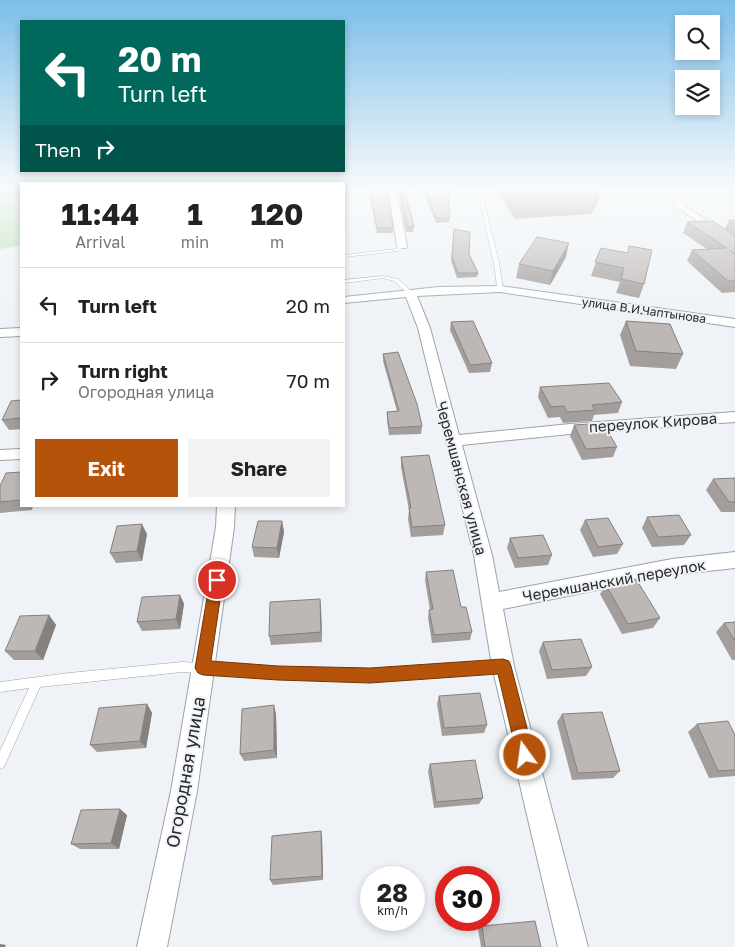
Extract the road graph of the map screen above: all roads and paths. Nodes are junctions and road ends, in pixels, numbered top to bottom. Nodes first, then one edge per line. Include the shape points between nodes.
1 (400, 232) edge
2 (490, 232) edge
3 (717, 232) edge
4 (735, 245) edge
5 (402, 246) joint
6 (345, 256) edge
7 (345, 282) edge
8 (500, 290) junction
9 (410, 293) junction
10 (345, 300) edge
11 (735, 322) edge
12 (20, 332) edge
13 (0, 333) edge
14 (735, 417) edge
15 (452, 441) junction
16 (20, 454) edge
17 (0, 455) edge
18 (226, 507) edge
19 (735, 560) edge
20 (492, 602) junction
21 (503, 666) junction
22 (203, 668) junction
23 (37, 682) junction
24 (0, 688) edge
25 (0, 763) edge
26 (152, 947) edge
27 (574, 947) edge

1 - 5 street
2 - 8 lane via 500,271
3 - 4 street
5 - 6 lane via 398,250
7 - 9 lane via 382,277 396,280
8 - 9 street, улица В.И.Чаптынова via 470,288
8 - 11 street, улица В.И.Чаптынова
9 - 10 street, улица В.И.Чаптынова
9 - 15 street, Черемшанская улица via 424,328
12 - 13 street
14 - 15 street, переулок Кирова
15 - 20 street, Черемшанская улица via 483,555
16 - 17 street
18 - 22 street, Огородная улица
19 - 20 street, Черемшанский переулок via 672,567
20 - 21 street, Черемшанская улица
21 - 22 lane via 370,676
21 - 27 street, Черемшанская улица
22 - 23 lane via 172,668
22 - 26 street, Огородная улица via 184,791
23 - 24 lane
23 - 25 lane

